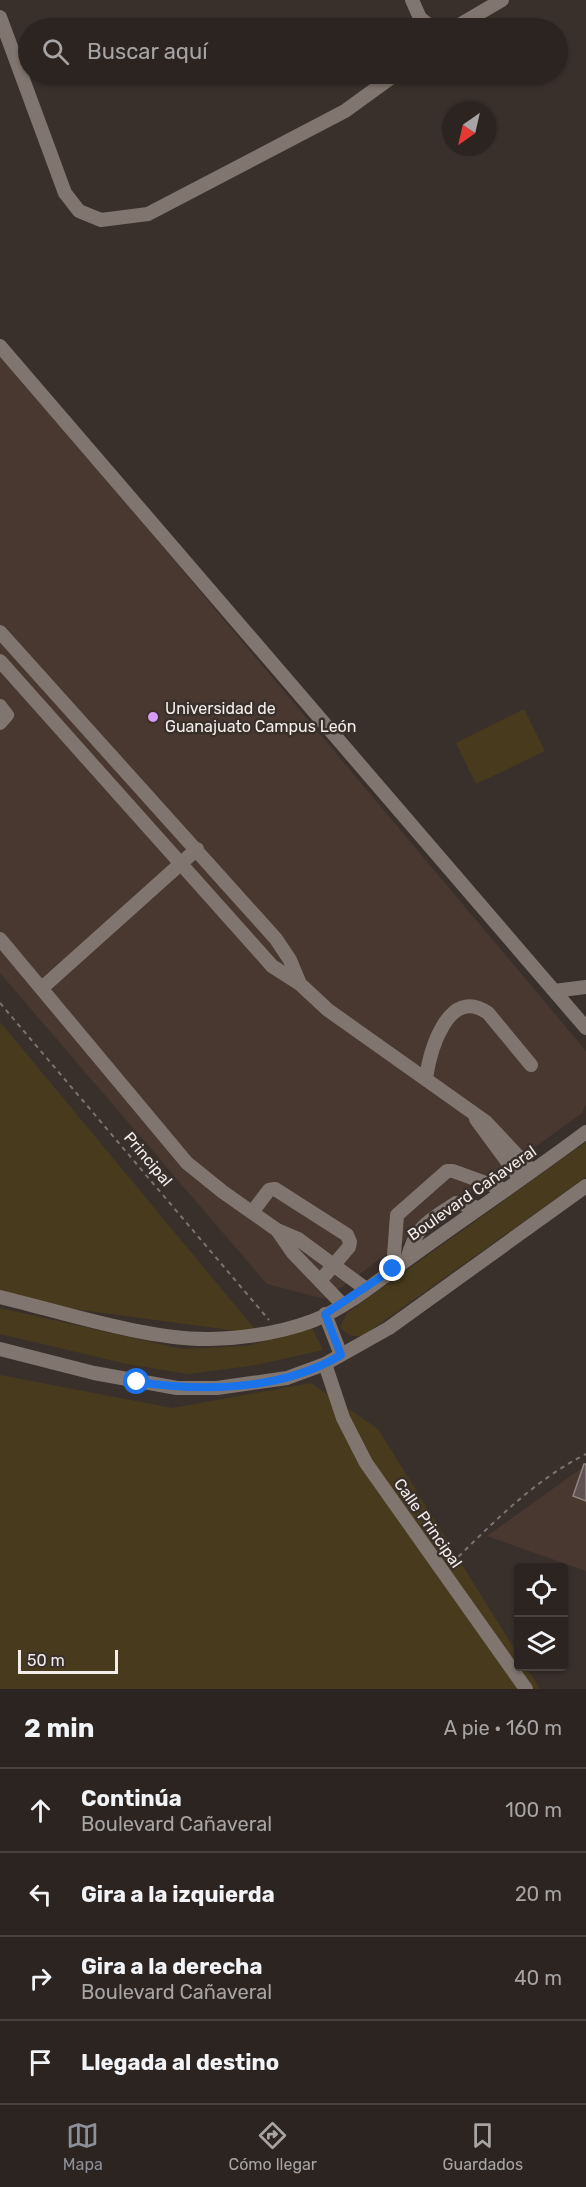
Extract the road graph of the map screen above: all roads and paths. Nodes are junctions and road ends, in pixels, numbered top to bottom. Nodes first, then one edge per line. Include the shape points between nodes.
1 (412, 0) edge
2 (502, 0) edge
3 (0, 16) edge
4 (420, 18) edge
5 (471, 18) edge
6 (18, 65) edge
7 (25, 84) edge
8 (382, 84) edge
9 (0, 346) edge
10 (0, 632) edge
11 (21, 654) junction
12 (2, 667) edge
13 (0, 706) edge
14 (0, 723) edge
15 (196, 849) junction
16 (181, 864) junction
17 (0, 939) edge
18 (300, 984) junction
19 (586, 987) edge
20 (42, 988) junction
21 (554, 990) junction
22 (0, 1003) edge
23 (586, 1028) edge
24 (531, 1065) dead end
25 (426, 1078) junction
26 (472, 1112) junction
27 (586, 1126) edge
28 (582, 1136) edge
29 (532, 1171) junction
30 (520, 1179) junction
31 (586, 1186) edge
32 (505, 1190) junction
33 (253, 1211) junction
34 (277, 1230) junction
35 (333, 1266) junction
36 (393, 1269) junction
37 (320, 1281) junction
38 (366, 1289) junction
39 (0, 1297) edge
40 (342, 1304) junction
41 (325, 1314) junction
42 (278, 1331) junction
43 (0, 1349) edge
44 (341, 1355) junction
45 (325, 1364) junction
46 (586, 1454) edge
47 (442, 1572) junction
48 (526, 1689) edge

1 - 4 street
2 - 5 street
3 - 6 street
7 - 8 street via 65,194 79,211 101,220 148,214 345,111
9 - 21 street
10 - 11 street
11 - 12 street
11 - 15 street
12 - 16 street
13 - 14 street via 7,715
15 - 16 street
15 - 18 street via 276,939
16 - 18 street via 272,966
16 - 20 street
17 - 20 street
18 - 25 street via 328,1010
19 - 21 street
20 - 33 street via 187,1163 216,1188
21 - 23 street
22 - 42 path, Principal
24 - 25 street via 488,1013 468,1006 452,1014 435,1039
25 - 26 street
26 - 29 street via 503,1137
26 - 30 street
27 - 28 street, Boulevard Cañaveral
28 - 29 street, Boulevard Cañaveral
29 - 30 street, Boulevard Cañaveral
30 - 32 street, Boulevard Cañaveral
31 - 44 street via 389,1328
32 - 36 street, Boulevard Cañaveral
32 - 36 street via 447,1171 397,1215
33 - 34 street
33 - 35 street via 269,1190 275,1189 347,1235 349,1248
34 - 35 street via 298,1239
34 - 37 street
35 - 37 street
35 - 38 street
36 - 38 street, Boulevard Cañaveral
37 - 40 street
38 - 40 street, Boulevard Cañaveral
39 - 42 street, Boulevard Cañaveral via 185,1337 209,1339
40 - 41 street, Boulevard Cañaveral
41 - 42 street, Boulevard Cañaveral
41 - 44 street
43 - 45 street via 177,1388 252,1384 287,1378
44 - 45 street
45 - 47 street, Calle Principal via 353,1442
46 - 47 path via 558,1468 520,1496
47 - 48 street, Calle Principal

